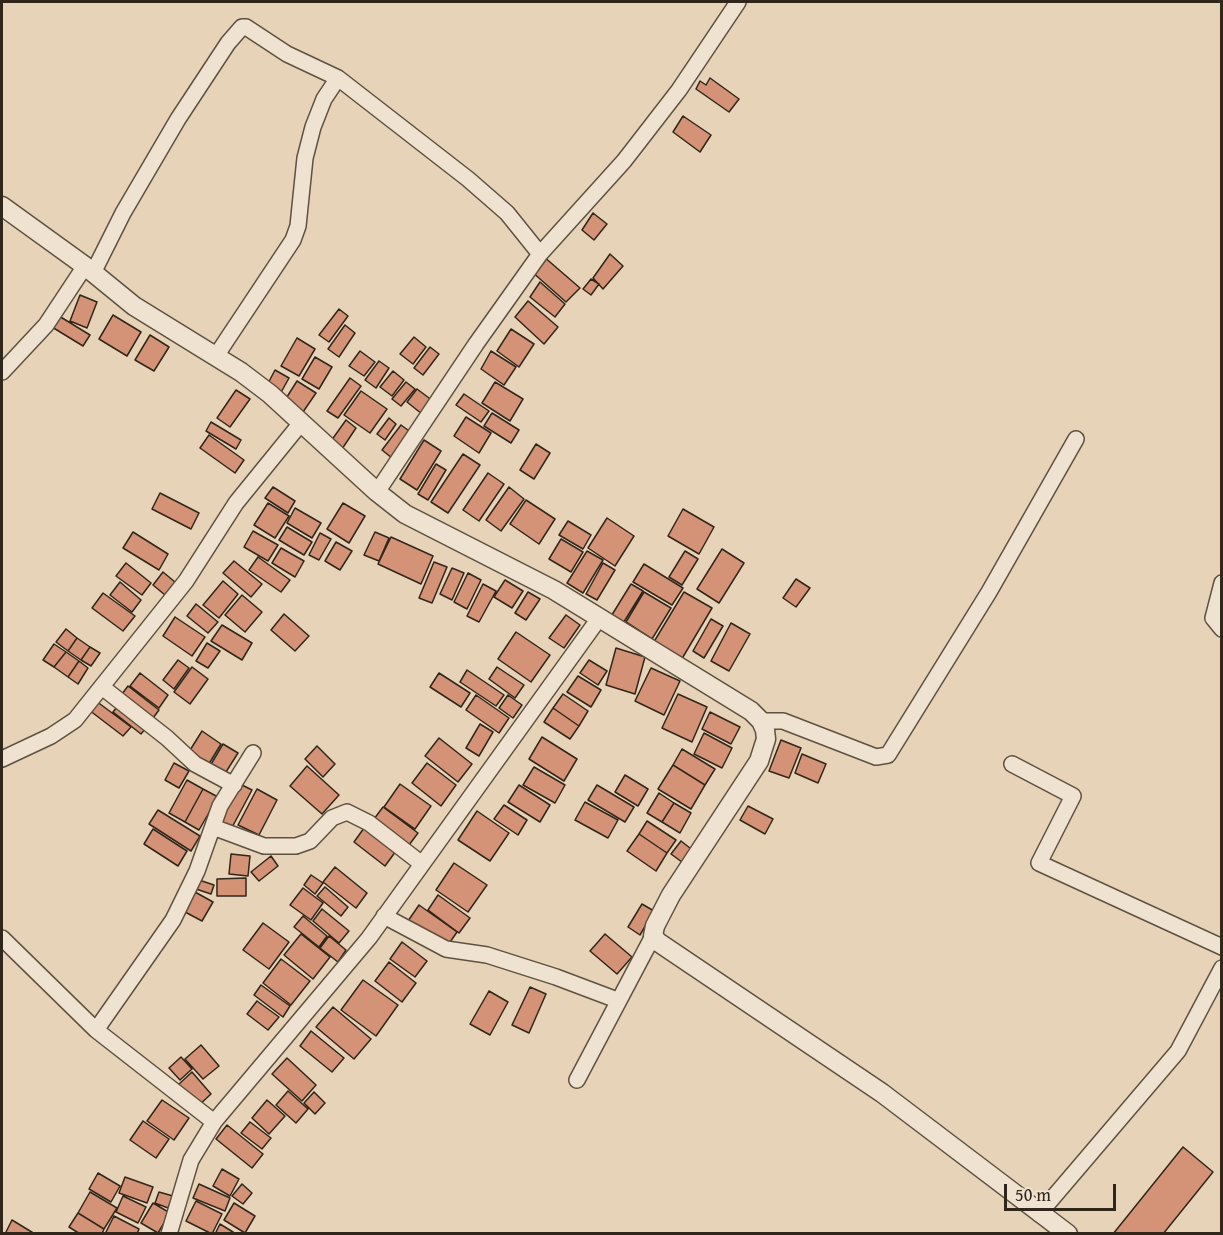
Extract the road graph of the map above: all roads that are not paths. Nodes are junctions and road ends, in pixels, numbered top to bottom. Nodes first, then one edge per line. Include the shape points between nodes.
1 (738, 2) edge
2 (338, 78) junction
3 (2, 206) edge
4 (540, 254) junction
5 (89, 270) junction
6 (216, 356) junction
7 (2, 372) edge
8 (302, 423) junction
9 (1076, 439) dead end
10 (377, 492) junction
11 (1221, 583) edge
12 (600, 617) junction
13 (1221, 629) edge
14 (102, 687) junction
15 (761, 721) junction
16 (253, 753) dead end
17 (2, 759) edge
18 (1012, 764) dead end
19 (234, 785) junction
20 (213, 827) junction
21 (422, 864) junction
22 (384, 916) junction
23 (654, 936) junction
24 (2, 938) edge
25 (1221, 947) edge
26 (1221, 968) edge
27 (617, 1000) junction
28 (96, 1030) junction
29 (577, 1080) dead end
30 (214, 1122) junction
31 (1039, 1214) junction
32 (169, 1233) edge
33 (1068, 1233) edge

1 - 4 street via 679,90 624,161
2 - 4 street via 468,179 507,213
2 - 5 street via 286,54 246,27 238,29 178,119
2 - 6 street via 313,127 293,240
3 - 5 street
4 - 10 street
5 - 6 street via 134,306
5 - 7 street
6 - 8 street via 270,394
8 - 10 street
8 - 14 street via 236,503 186,581
9 - 15 street via 989,592 888,755 876,757 783,721
10 - 12 street via 425,526
11 - 13 street via 1213,618
12 - 15 street via 737,701
12 - 21 street
14 - 17 street via 75,720
14 - 19 street via 195,764
15 - 23 street via 766,739 759,761 671,895
16 - 19 street
18 - 25 street via 1073,796 1040,863
19 - 20 street via 220,806
20 - 21 street via 264,846 296,846 310,841 332,818 346,812 369,823
20 - 28 street via 197,871 172,920
21 - 22 street
22 - 27 street via 446,949 487,955
22 - 30 street
23 - 27 street
23 - 31 street via 882,1093
24 - 28 street
26 - 31 street via 1178,1051
27 - 29 street
28 - 30 street
30 - 32 street via 191,1160
31 - 33 street

